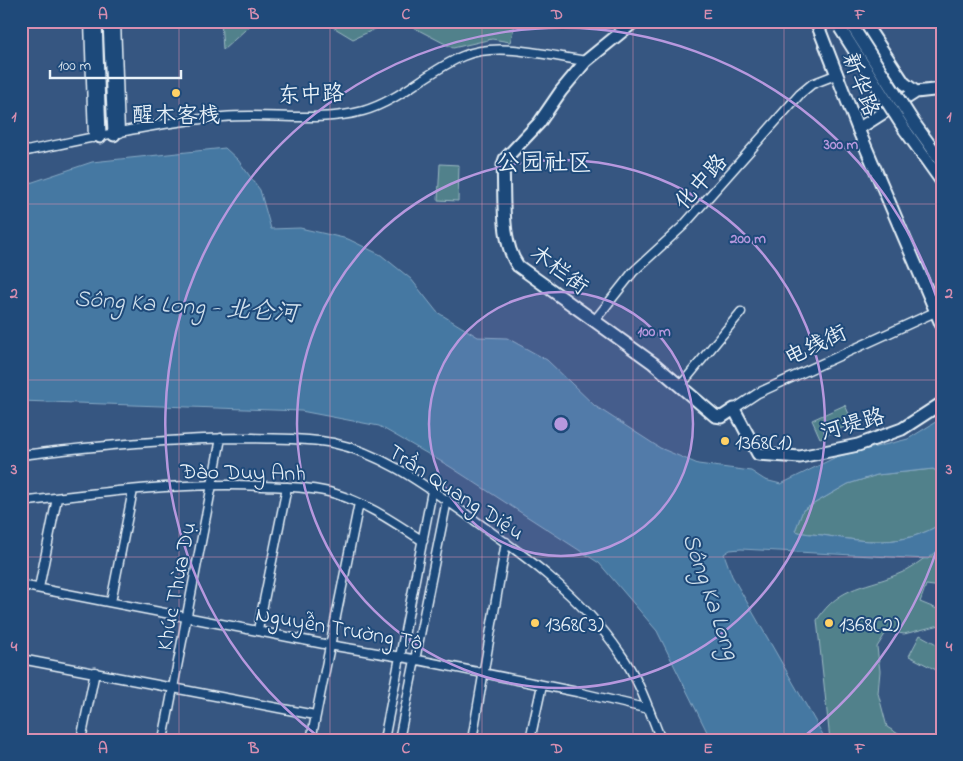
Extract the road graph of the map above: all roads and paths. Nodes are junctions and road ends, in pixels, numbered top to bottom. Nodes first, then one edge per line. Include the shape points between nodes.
1 (89, 21) edge
2 (96, 21) edge
3 (109, 21) edge
4 (116, 21) edge
5 (635, 21) edge
6 (816, 21) edge
7 (863, 21) edge
8 (842, 23) edge
9 (586, 61) junction
10 (838, 74) junction
11 (942, 89) edge
12 (916, 92) junction
13 (858, 129) junction
14 (117, 134) junction
15 (96, 138) junction
16 (21, 152) edge
17 (942, 162) edge
18 (942, 182) edge
19 (741, 312) dead end
20 (935, 312) junction
21 (595, 320) junction
22 (942, 326) edge
23 (681, 385) junction
24 (942, 403) edge
25 (734, 409) junction
26 (715, 416) joint
27 (221, 438) junction
28 (21, 455) edge
29 (212, 483) junction
30 (286, 487) junction
31 (133, 490) junction
32 (432, 491) junction
33 (57, 498) junction
34 (447, 500) junction
35 (21, 502) edge
36 (358, 503) junction
37 (423, 541) junction
38 (506, 542) junction
39 (21, 585) edge
40 (39, 588) junction
41 (111, 602) junction
42 (186, 616) junction
43 (258, 630) junction
44 (329, 644) junction
45 (400, 656) junction
46 (413, 658) junction
47 (21, 659) edge
48 (95, 672) junction
49 (485, 673) junction
50 (542, 685) junction
51 (173, 688) junction
52 (649, 709) junction
53 (315, 715) junction
54 (81, 740) edge
55 (162, 740) edge
56 (311, 740) edge
57 (384, 740) edge
58 (399, 740) edge
59 (472, 740) edge
60 (530, 740) edge
61 (661, 740) edge

1 - 15 street
2 - 15 street
3 - 14 street
4 - 14 street
5 - 9 street
6 - 10 street, 新华路
7 - 12 street via 904,83
8 - 17 street, bridge
8 - 18 street, bridge via 905,130
9 - 14 street, 东中路 via 501,49 481,50 463,56 364,111 335,116 212,117
9 - 21 street, 木栏街 via 503,165 505,222 509,246 518,266
10 - 13 street, 新华路
10 - 21 street, 化中路 via 812,84 800,94 683,226 633,272
11 - 12 street
12 - 13 street
13 - 20 street, 新华路
14 - 15 street, 东中路
15 - 16 street, 东中路
19 - 23 street
20 - 22 street, 新华路
20 - 25 street, 电线街 via 766,389
21 - 23 street, 木栏街
23 - 26 street, 木栏街
24 - 25 street, 河堤路 via 902,429 858,445 800,457 758,454
25 - 26 street, 电线街 via 722,417
27 - 28 street, Trần Quang Diệu via 160,440
27 - 29 street, Khúc Thừa Dụ
27 - 32 street, Trần Quang Diệu via 303,439 335,444 388,463
29 - 30 street, Đào Duy Anh
29 - 31 street, Đào Duy Anh
29 - 42 street, Khúc Thừa Dụ
30 - 36 street, Đào Duy Anh via 333,493
30 - 43 street
31 - 33 street, Đào Duy Anh
31 - 41 street
32 - 34 street, Trần Quang Diệu
32 - 37 street
33 - 35 street, Đào Duy Anh
33 - 40 street
34 - 38 street, Trần Quang Diệu
34 - 46 street
36 - 37 street, Đào Duy Anh
36 - 44 street
37 - 45 street
38 - 49 street
38 - 52 street, Trần Quang Diệu via 576,600 596,622 620,652
39 - 40 street, Nguyễn Trường Tộ
40 - 41 street, Nguyễn Trường Tộ
41 - 42 street, Nguyễn Trường Tộ
42 - 43 street, Nguyễn Trường Tộ
42 - 51 street, Khúc Thừa Dụ
43 - 44 street, Nguyễn Trường Tộ
44 - 45 street, Nguyễn Trường Tộ
44 - 53 street
45 - 46 street, Nguyễn Trường Tộ
45 - 57 street
46 - 49 street, Nguyễn Trường Tộ
46 - 58 street
47 - 48 street
48 - 51 street
48 - 54 street
49 - 50 street, Nguyễn Trường Tộ
49 - 59 street
50 - 52 street, Nguyễn Trường Tộ
50 - 60 street
51 - 53 street
51 - 55 street, Khúc Thừa Dụ
52 - 61 street, Trần Quang Diệu
53 - 56 street

